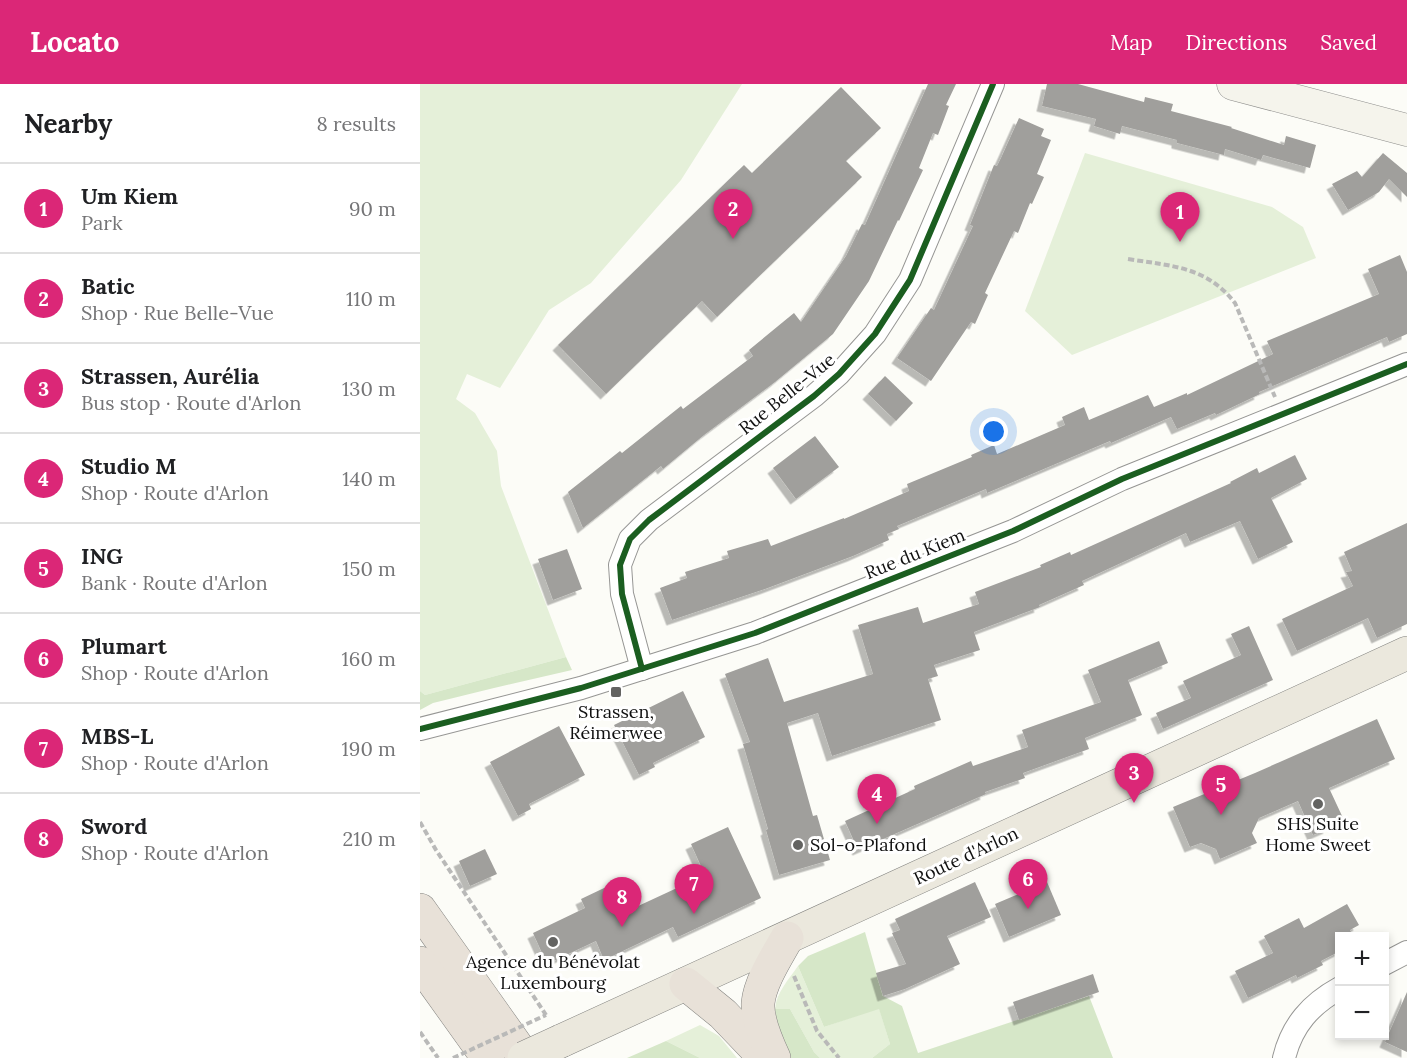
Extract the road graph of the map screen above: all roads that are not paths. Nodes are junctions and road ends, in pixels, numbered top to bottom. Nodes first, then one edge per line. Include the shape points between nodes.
1 (993, 84) edge
2 (1233, 84) edge
3 (1407, 130) edge
4 (1407, 364) edge
5 (1407, 653) edge
6 (642, 669) junction
7 (420, 729) edge
8 (420, 910) edge
9 (787, 938) junction
10 (1407, 952) edge
11 (1389, 961) edge
12 (420, 963) edge
13 (686, 984) junction
14 (1335, 991) edge
15 (443, 997) junction
16 (475, 1058) edge
17 (488, 1058) edge
18 (524, 1058) edge
19 (765, 1058) edge
20 (774, 1058) edge
21 (1284, 1058) edge

1 - 6 street, Rue Belle-Vue via 910,280 875,334 814,396 649,520 630,539 620,565 622,594
2 - 3 main road
4 - 6 street, Rue du Kiem via 1122,479 1013,531 836,602
5 - 9 main road, Route d'Arlon
6 - 7 street, Rue du Kiem
8 - 18 highway
9 - 13 main road, Route d'Arlon
9 - 20 highway via 763,985 758,1004 763,1034
10 - 11 street
12 - 15 highway
13 - 18 main road, Route d'Arlon, bridge via 554,1028
13 - 19 highway via 723,1014
14 - 21 street via 1315,1004 1297,1026
15 - 16 highway
15 - 17 highway

